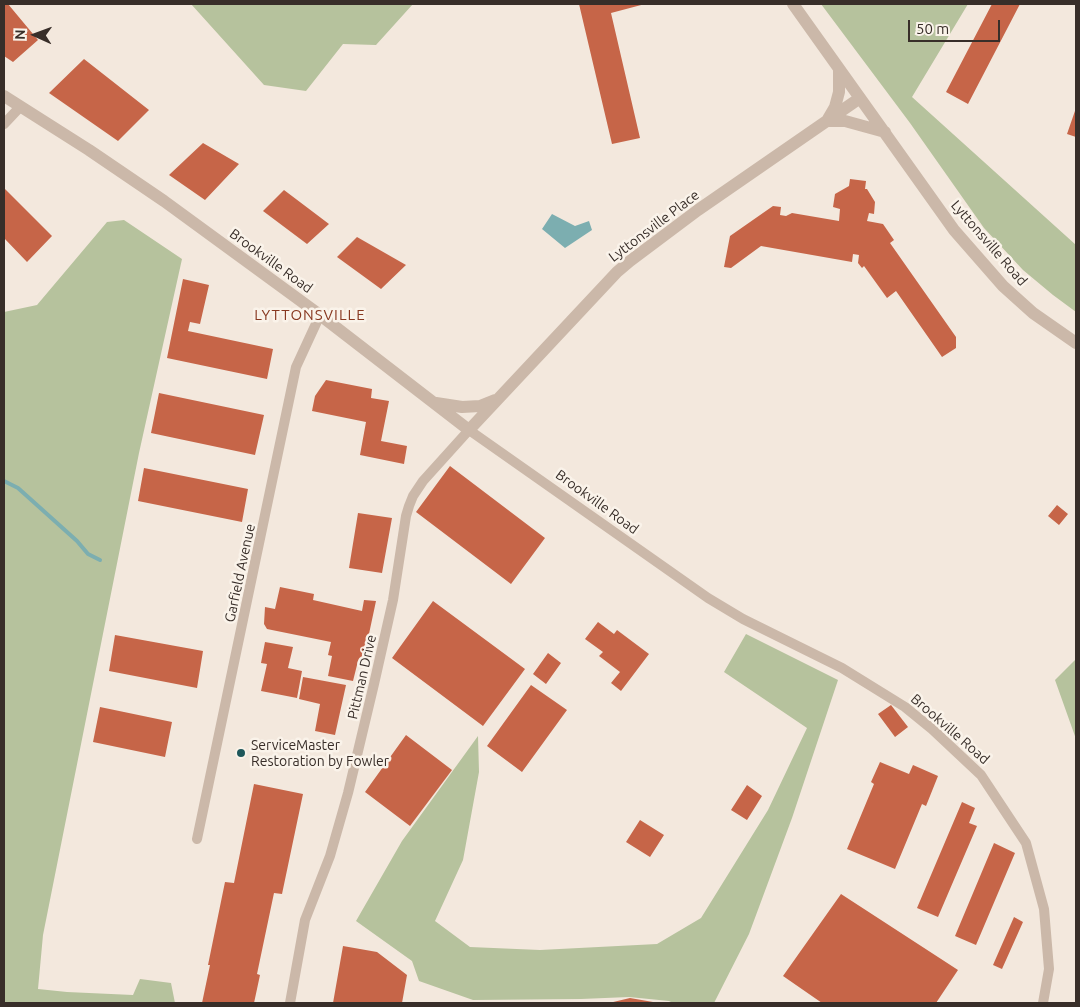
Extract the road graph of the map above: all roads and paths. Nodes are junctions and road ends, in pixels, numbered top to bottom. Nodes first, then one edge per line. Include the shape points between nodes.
1 (793, 4) edge
2 (839, 69) junction
3 (4, 96) edge
4 (860, 98) junction
5 (20, 107) junction
6 (827, 121) junction
7 (4, 124) edge
8 (884, 132) junction
9 (320, 315) junction
10 (1076, 343) edge
11 (499, 398) junction
12 (434, 402) junction
13 (470, 430) junction
14 (197, 839) dead end
15 (290, 1003) edge
16 (1043, 1003) edge

1 - 2 street, Lyttonsville Road
2 - 4 street, Lyttonsville Road
2 - 6 street via 839,92
3 - 5 street, Brookville Road
4 - 6 street, Lyttonsville Place
4 - 8 street, Lyttonsville Road
5 - 7 street
5 - 9 street, Brookville Road via 164,201
6 - 8 street via 851,122
6 - 11 street, Lyttonsville Place via 630,261
8 - 10 street, Lyttonsville Road via 954,230 1003,286 1033,313
9 - 12 street, Brookville Road
9 - 14 street, Garfield Avenue via 296,367
11 - 12 street via 480,406 462,407
11 - 13 street, Lyttonsville Place
12 - 13 street, Brookville Road
13 - 15 street, Pittman Drive via 423,481 409,506 393,600 348,793 330,856 305,920
13 - 16 street, Brookville Road via 708,598 842,668 905,707 981,775 1026,843 1044,909 1049,969

